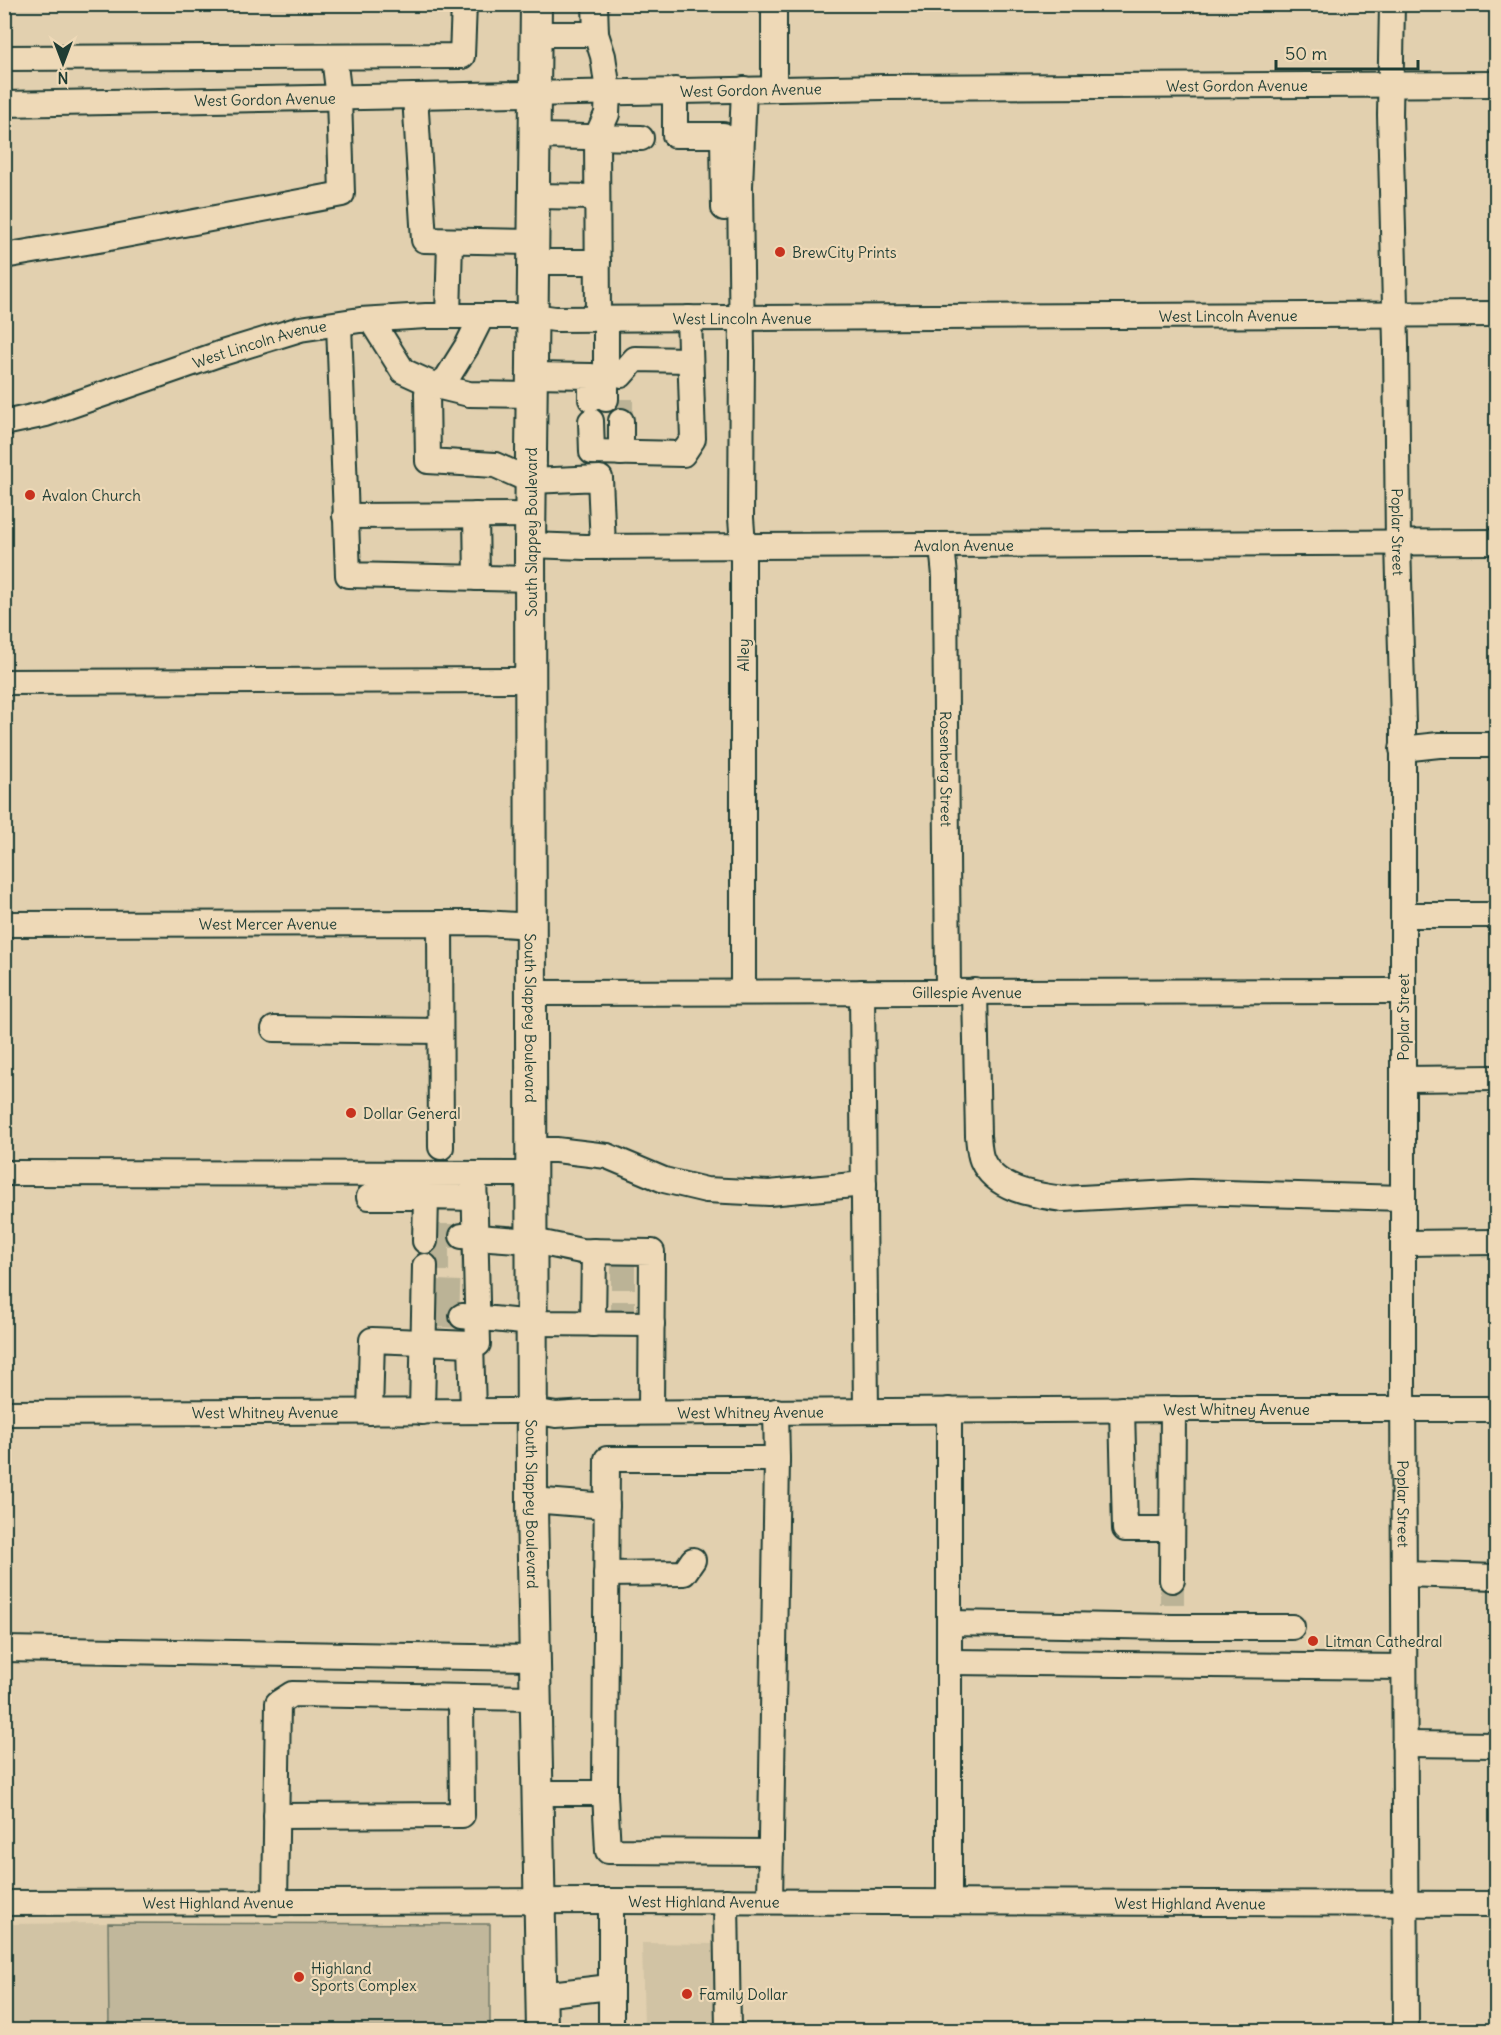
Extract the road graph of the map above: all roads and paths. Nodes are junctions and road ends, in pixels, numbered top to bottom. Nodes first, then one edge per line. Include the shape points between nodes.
1 (464, 4) edge
2 (536, 4) edge
3 (595, 4) edge
4 (774, 4) edge
5 (1392, 4) edge
6 (535, 34) junction
7 (596, 34) junction
8 (334, 57) junction
9 (4, 58) edge
10 (1497, 84) edge
11 (1390, 85) junction
12 (744, 89) junction
13 (774, 89) junction
14 (675, 90) junction
15 (608, 91) junction
16 (535, 94) junction
17 (415, 96) junction
18 (339, 98) junction
19 (4, 104) edge
20 (535, 136) junction
21 (597, 136) junction
22 (641, 138) dead end
23 (534, 196) junction
24 (597, 197) junction
25 (724, 222) dead end
26 (450, 241) junction
27 (534, 252) junction
28 (4, 256) edge
29 (598, 262) junction
30 (1497, 314) edge
31 (1395, 315) junction
32 (448, 316) junction
33 (482, 316) junction
34 (533, 316) junction
35 (602, 318) junction
36 (689, 318) junction
37 (742, 318) junction
38 (371, 320) junction
39 (339, 324) junction
40 (690, 360) junction
41 (532, 385) junction
42 (436, 386) junction
43 (606, 398) junction
44 (4, 423) edge
45 (531, 481) junction
46 (476, 515) junction
47 (531, 515) junction
48 (345, 516) junction
49 (1497, 542) edge
50 (1398, 543) junction
51 (530, 545) junction
52 (743, 545) junction
53 (942, 545) junction
54 (603, 546) junction
55 (477, 578) junction
56 (530, 579) junction
57 (531, 680) junction
58 (4, 682) edge
59 (1497, 745) edge
60 (1402, 748) junction
61 (1403, 915) junction
62 (1497, 915) edge
63 (440, 923) junction
64 (4, 924) edge
65 (532, 926) junction
66 (948, 991) junction
67 (975, 991) junction
68 (1403, 991) junction
69 (743, 992) junction
70 (862, 992) junction
71 (532, 993) junction
72 (274, 1029) dead end
73 (440, 1031) junction
74 (1497, 1078) edge
75 (1403, 1079) junction
76 (441, 1147) dead end
77 (533, 1162) junction
78 (4, 1173) edge
79 (474, 1174) junction
80 (864, 1184) junction
81 (369, 1197) dead end
82 (426, 1197) junction
83 (475, 1198) junction
84 (1403, 1198) junction
85 (429, 1238) dead end
86 (533, 1241) junction
87 (1497, 1242) edge
88 (1403, 1243) junction
89 (469, 1248) junction
90 (594, 1251) junction
91 (425, 1266) dead end
92 (470, 1304) junction
93 (533, 1323) junction
94 (593, 1324) junction
95 (652, 1324) junction
96 (424, 1341) junction
97 (471, 1344) junction
98 (1122, 1409) junction
99 (1173, 1409) junction
100 (1497, 1409) edge
101 (949, 1410) junction
102 (1404, 1410) junction
103 (472, 1411) junction
104 (533, 1411) junction
105 (776, 1411) junction
106 (866, 1411) junction
107 (370, 1412) junction
108 (422, 1412) junction
109 (651, 1412) junction
110 (4, 1413) edge
111 (777, 1459) junction
112 (532, 1500) junction
113 (607, 1506) junction
114 (1171, 1529) junction
115 (693, 1560) dead end
116 (606, 1574) junction
117 (1404, 1574) junction
118 (1497, 1577) edge
119 (1172, 1580) tunnel mouth
120 (1172, 1616) junction
121 (949, 1623) junction
122 (1292, 1627) dead end
123 (4, 1649) edge
124 (533, 1658) junction
125 (949, 1662) junction
126 (1173, 1664) junction
127 (1404, 1667) junction
128 (461, 1696) junction
129 (535, 1698) junction
130 (1404, 1744) junction
131 (1497, 1744) edge
132 (538, 1793) junction
133 (605, 1793) junction
134 (276, 1816) junction
135 (771, 1852) junction
136 (539, 1901) junction
137 (611, 1901) junction
138 (726, 1901) junction
139 (770, 1901) junction
140 (949, 1902) junction
141 (4, 1903) edge
142 (275, 1903) junction
143 (1405, 1904) junction
144 (1497, 1904) edge
145 (610, 1987) junction
146 (541, 1995) junction
147 (542, 2031) edge
148 (611, 2031) edge
149 (728, 2031) edge
150 (1406, 2031) edge

1 - 8 street via 462,56
2 - 6 main road, South Slappey Boulevard
3 - 7 street
4 - 13 street
5 - 11 street, Poplar Street
6 - 7 street
6 - 16 main road, South Slappey Boulevard
7 - 15 street
8 - 9 street
8 - 18 street
10 - 11 street, West Gordon Avenue
11 - 13 street, West Gordon Avenue
11 - 31 street, Poplar Street
12 - 13 street, West Gordon Avenue
12 - 14 street, West Gordon Avenue
12 - 37 street, Alley via 740,186
14 - 15 street, West Gordon Avenue
14 - 25 street via 675,135 723,135
15 - 16 street, West Gordon Avenue
15 - 21 street via 607,114
16 - 17 street, West Gordon Avenue
16 - 20 main road, South Slappey Boulevard
17 - 18 street, West Gordon Avenue
17 - 26 street via 424,240
18 - 19 street, West Gordon Avenue
18 - 28 street via 342,194
20 - 21 street
20 - 23 main road, South Slappey Boulevard
21 - 22 street
21 - 24 street
23 - 24 street
23 - 27 main road, South Slappey Boulevard
24 - 29 street
26 - 27 street
26 - 32 street
27 - 29 street
27 - 34 main road, South Slappey Boulevard
29 - 35 street
30 - 31 street, West Lincoln Avenue
31 - 37 street, West Lincoln Avenue
31 - 50 street, Poplar Street
32 - 33 street, West Lincoln Avenue
32 - 38 street, West Lincoln Avenue
33 - 34 street, West Lincoln Avenue
33 - 42 street via 447,378
34 - 35 street, West Lincoln Avenue
34 - 41 main road, South Slappey Boulevard
35 - 36 street, West Lincoln Avenue
35 - 43 street
36 - 37 street, West Lincoln Avenue
36 - 40 street
37 - 52 street, Alley
38 - 39 street, West Lincoln Avenue
38 - 42 street via 403,371
39 - 44 street, West Lincoln Avenue via 300,329 46,414
39 - 48 street
40 - 43 street via 635,359
40 - 43 street via 693,439 683,454 614,453
41 - 42 street via 469,394
41 - 43 street
41 - 45 main road, South Slappey Boulevard
42 - 45 street via 428,393 428,461 495,465
45 - 47 main road, South Slappey Boulevard
45 - 54 street via 600,478
46 - 47 street
46 - 48 street
46 - 55 street
47 - 51 main road, South Slappey Boulevard
48 - 55 street via 348,575
49 - 50 street, Avalon Avenue
50 - 53 street, Avalon Avenue
50 - 60 street, Poplar Street
51 - 54 street, Avalon Avenue
51 - 56 main road, South Slappey Boulevard
52 - 53 street, Avalon Avenue
52 - 54 street, Avalon Avenue
52 - 69 street, Alley
53 - 66 street, Rosenberg Street
55 - 56 street
56 - 57 main road, South Slappey Boulevard
57 - 58 street
57 - 65 main road, South Slappey Boulevard
59 - 60 street
60 - 61 street, Poplar Street
61 - 62 street
61 - 68 street, Poplar Street
63 - 64 street, West Mercer Avenue
63 - 65 street, West Mercer Avenue
63 - 73 street
65 - 71 main road, South Slappey Boulevard
66 - 67 street, Gillespie Avenue
66 - 70 street, Gillespie Avenue
67 - 68 street, Gillespie Avenue
67 - 84 street via 981,1158 1004,1185 1063,1199 1190,1192
68 - 75 street, Poplar Street
69 - 70 street, Gillespie Avenue
69 - 71 street, Gillespie Avenue
70 - 80 street
71 - 77 main road, South Slappey Boulevard
72 - 73 street
73 - 76 street
74 - 75 street
75 - 84 street, Poplar Street
77 - 79 street
77 - 80 street via 556,1150 607,1156 664,1180 706,1190 769,1192
77 - 86 main road, South Slappey Boulevard
78 - 79 street
79 - 83 street
80 - 106 street
81 - 82 street
82 - 83 street
82 - 85 street
83 - 89 street
84 - 88 street, Poplar Street
86 - 89 street
86 - 90 street
86 - 93 main road, South Slappey Boulevard
87 - 88 street
88 - 102 street, Poplar Street
89 - 92 street
90 - 94 street
90 - 95 street via 622,1258 652,1252
91 - 96 street via 430,1304
92 - 93 street
92 - 97 street via 478,1344
93 - 94 street
93 - 104 main road, South Slappey Boulevard
94 - 95 street via 623,1318
95 - 109 street
96 - 97 street
96 - 107 street via 372,1340
96 - 108 street
97 - 103 street
98 - 99 street, West Whitney Avenue
98 - 101 street, West Whitney Avenue
98 - 114 street via 1125,1529
99 - 102 street, West Whitney Avenue
99 - 114 street
100 - 102 street, West Whitney Avenue
101 - 106 street, West Whitney Avenue
101 - 121 street
102 - 117 street, Poplar Street
103 - 104 street, West Whitney Avenue
103 - 108 street, West Whitney Avenue
104 - 109 street, West Whitney Avenue via 556,1415
104 - 112 main road, South Slappey Boulevard
105 - 106 street, West Whitney Avenue
105 - 109 street, West Whitney Avenue
105 - 111 street
107 - 108 street, West Whitney Avenue
107 - 110 street, West Whitney Avenue
111 - 113 street via 607,1459
111 - 135 street
112 - 113 street
112 - 124 main road, South Slappey Boulevard
113 - 116 street
114 - 119 street
115 - 116 street via 684,1573
116 - 133 street
117 - 118 street
117 - 127 street, Poplar Street
120 - 121 street
120 - 122 street
120 - 126 street
121 - 125 street
123 - 124 street
124 - 129 main road, South Slappey Boulevard
125 - 126 street
125 - 140 street
126 - 127 street
127 - 130 street, Poplar Street
128 - 129 street
128 - 134 street via 292,1694 278,1703
128 - 134 street via 462,1815
129 - 132 main road, South Slappey Boulevard
130 - 131 street
130 - 143 street, Poplar Street
132 - 133 street
132 - 136 main road, South Slappey Boulevard
133 - 135 street via 608,1851
134 - 142 street
135 - 139 street
136 - 137 street, West Highland Avenue
136 - 142 street, West Highland Avenue
136 - 146 main road, South Slappey Boulevard
137 - 138 street, West Highland Avenue
137 - 145 street
138 - 139 street, West Highland Avenue
138 - 149 street
139 - 140 street, West Highland Avenue
140 - 143 street, West Highland Avenue
141 - 142 street, West Highland Avenue
143 - 144 street, West Highland Avenue
143 - 150 street, Poplar Street
145 - 146 street
145 - 148 street
146 - 147 main road, South Slappey Boulevard

